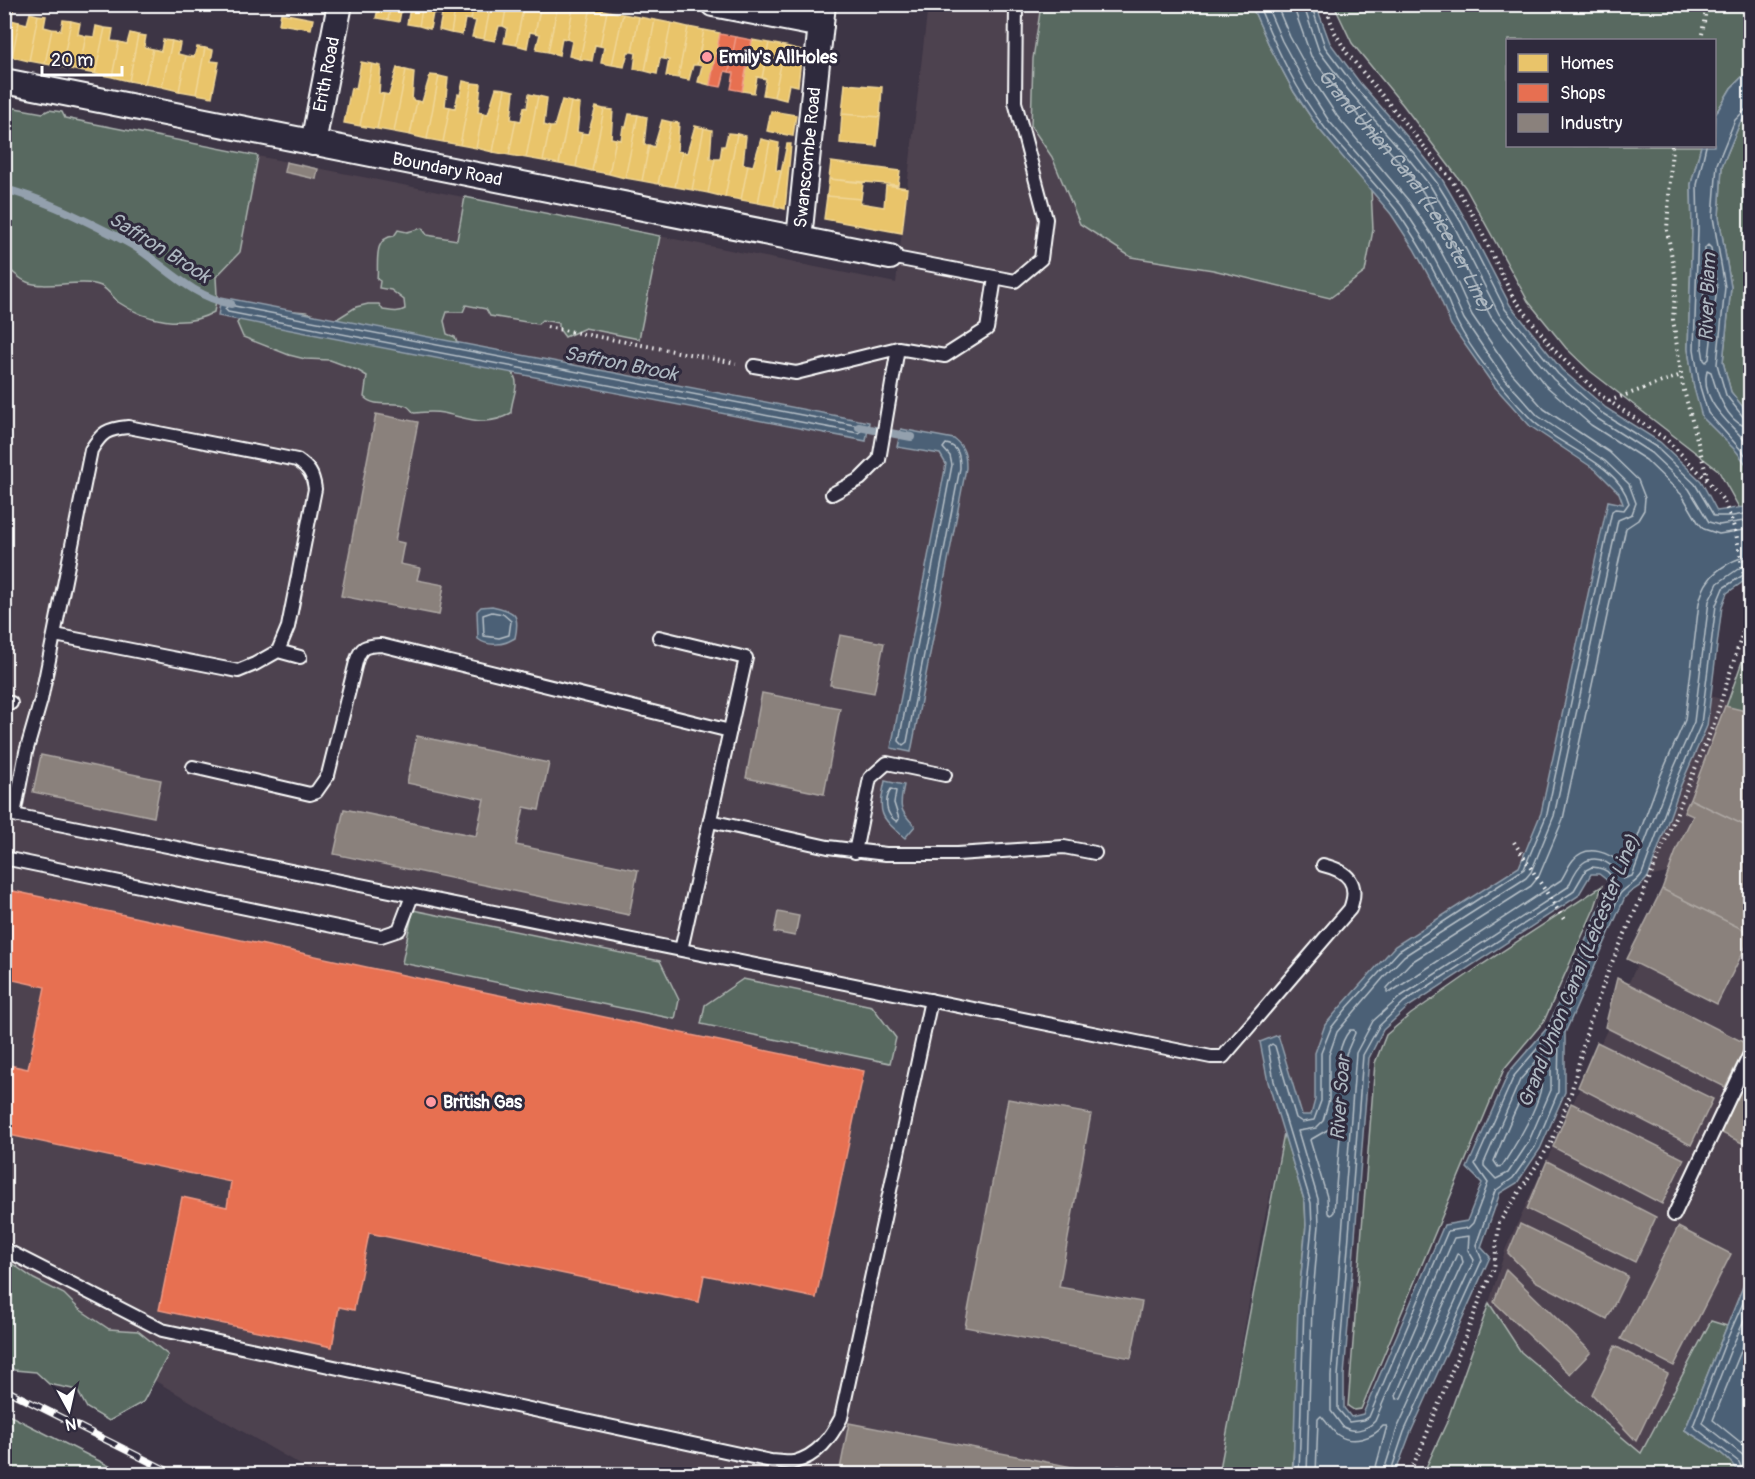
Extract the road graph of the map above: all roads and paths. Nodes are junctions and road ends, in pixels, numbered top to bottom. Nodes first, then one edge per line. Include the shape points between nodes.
1 (340, 4) edge
2 (713, 4) edge
3 (1016, 4) edge
4 (1325, 4) edge
5 (1707, 4) edge
6 (822, 15) edge
7 (1701, 39) edge
8 (4, 81) edge
9 (313, 143) junction
10 (1672, 147) edge
11 (799, 239) junction
12 (890, 257) joint
13 (996, 278) junction
14 (547, 327) dead end
15 (898, 348) junction
16 (754, 366) joint
17 (1681, 375) junction
18 (1609, 401) junction
19 (1708, 480) junction
20 (832, 494) dead end
21 (55, 635) junction
22 (659, 636) dead end
23 (278, 651) junction
24 (300, 657) dead end
25 (730, 731) junction
26 (193, 767) dead end
27 (945, 776) dead end
28 (9, 814) edge
29 (710, 821) junction
30 (1514, 842) dead end
31 (855, 852) junction
32 (1095, 853) dead end
33 (4, 858) edge
34 (1323, 865) dead end
35 (412, 896) junction
36 (1565, 921) dead end
37 (681, 950) junction
38 (931, 1000) junction
39 (1750, 1054) edge
40 (1674, 1215) dead end
41 (4, 1249) edge
42 (1409, 1474) edge

1 - 9 street, Erith Road
2 - 6 street
3 - 13 lane via 1015,102 1046,219 1041,259 1015,281
4 - 18 path via 1347,53 1451,179 1513,297 1561,357
5 - 7 path
6 - 11 street, Swanscombe Road
8 - 9 street, Boundary Road
9 - 11 street, Boundary Road
10 - 17 path via 1667,230 1676,280 1673,318
11 - 12 street, Boundary Road
12 - 13 lane
13 - 15 lane via 987,329 945,356
14 - 16 path
15 - 16 lane via 796,373
15 - 20 lane via 879,460 860,479
17 - 18 path
17 - 19 path
18 - 19 path via 1667,440
19 - 42 path via 1723,501 1736,533 1746,586 1742,635 1714,723 1609,969 1588,1027 1571,1093 1551,1143 1499,1223 1494,1269
21 - 23 lane via 238,670
21 - 23 lane via 91,450 109,429 128,427 297,460 308,467 315,489 288,627
21 - 28 lane
22 - 25 lane via 746,658
23 - 24 lane
25 - 26 lane via 381,645 366,646 356,662 328,775 316,792 310,794
25 - 29 lane
27 - 31 lane via 887,764 870,778
28 - 35 lane
29 - 31 lane
29 - 37 lane
30 - 36 path
31 - 32 lane via 918,855 1064,847
33 - 35 lane via 381,936 399,930
34 - 38 lane via 1346,875 1352,884 1355,898 1350,909 1223,1057
35 - 37 lane
37 - 38 lane
38 - 41 lane via 841,1418 831,1437 815,1453 793,1462 771,1461 162,1330
39 - 40 lane

